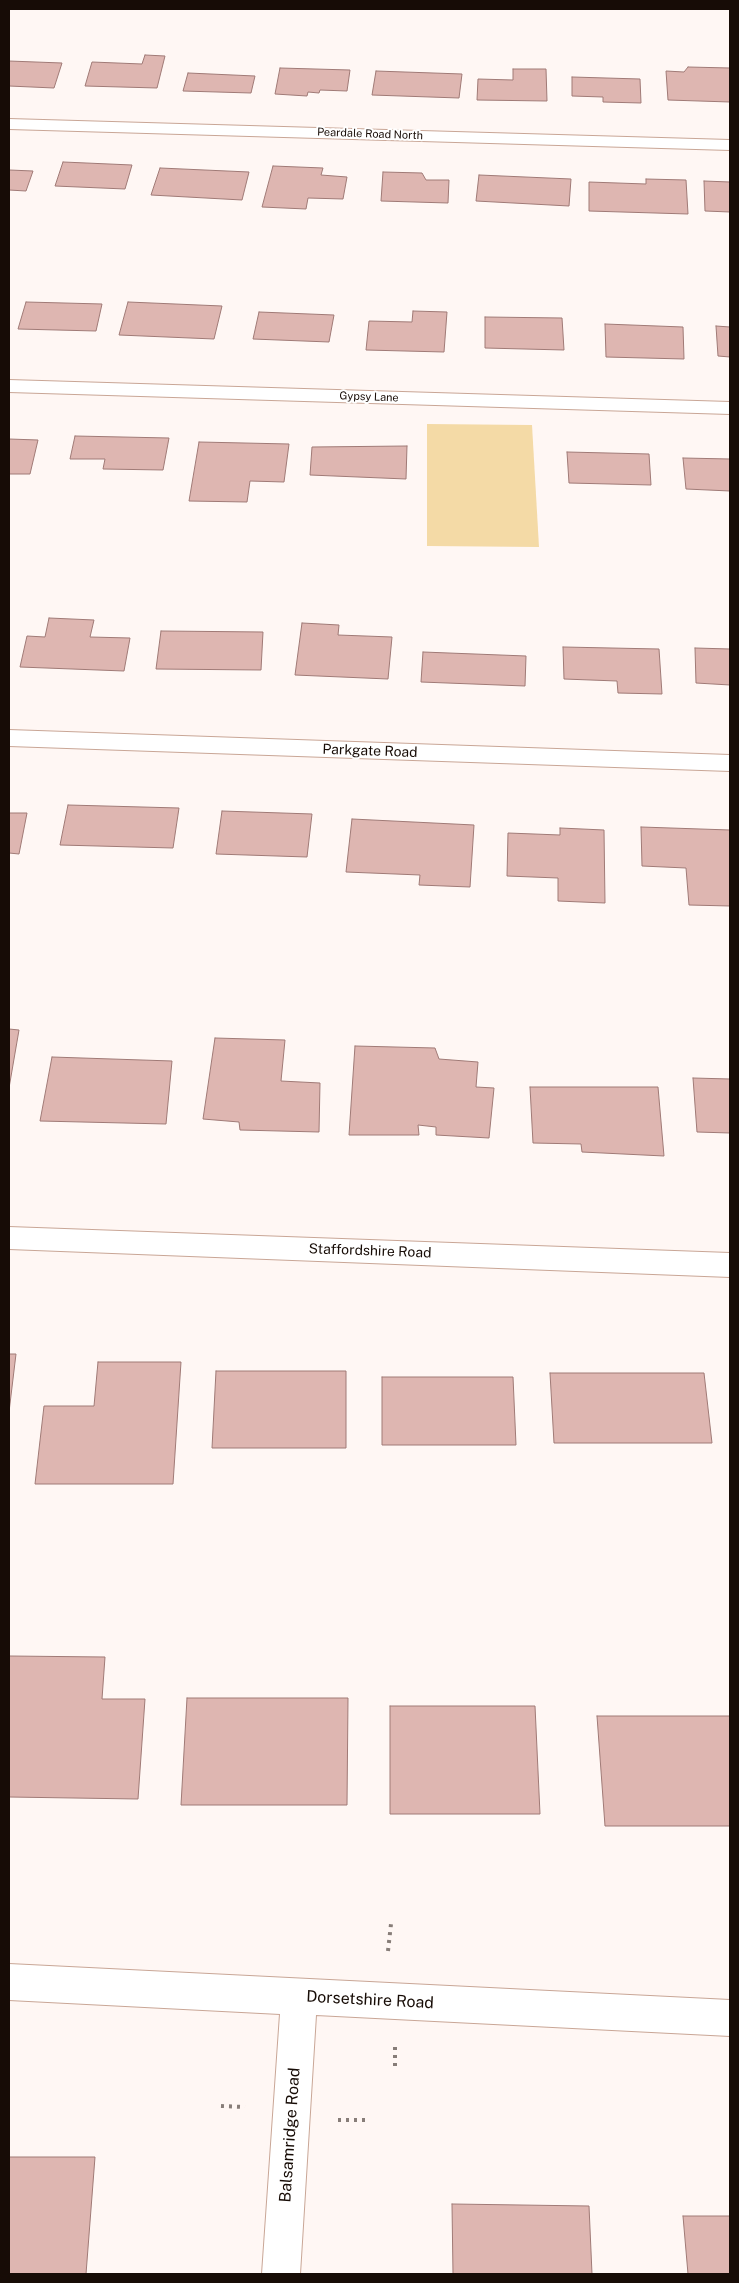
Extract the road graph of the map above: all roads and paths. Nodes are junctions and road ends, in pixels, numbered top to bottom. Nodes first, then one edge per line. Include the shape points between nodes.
1 (9, 124) edge
2 (730, 145) edge
3 (9, 386) edge
4 (730, 408) edge
5 (9, 738) edge
6 (730, 764) edge
7 (9, 1238) edge
8 (730, 1265) edge
9 (391, 1924) dead end
10 (388, 1950) dead end
11 (9, 1982) edge
12 (299, 1996) junction
13 (730, 2018) edge
14 (395, 2039) dead end
15 (396, 2066) dead end
16 (221, 2106) dead end
17 (250, 2108) dead end
18 (338, 2120) dead end
19 (365, 2120) dead end
20 (281, 2274) edge

1 - 2 street, Peardale Road North
3 - 4 street, Gypsy Lane
5 - 6 street, Parkgate Road
7 - 8 street, Staffordshire Road
9 - 10 path
11 - 12 street, Dorsetshire Road
12 - 13 street, Dorsetshire Road
12 - 20 street, Balsamridge Road
14 - 15 path
16 - 17 path
18 - 19 path

